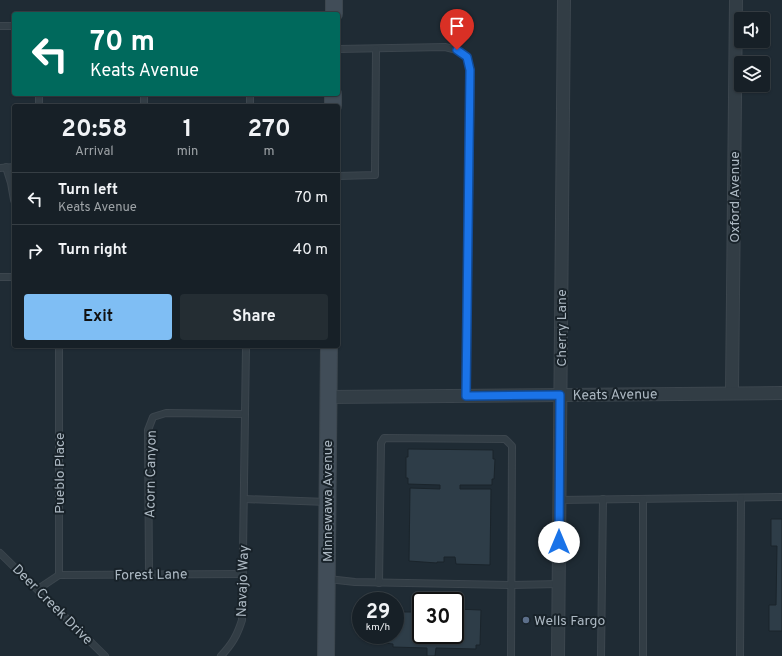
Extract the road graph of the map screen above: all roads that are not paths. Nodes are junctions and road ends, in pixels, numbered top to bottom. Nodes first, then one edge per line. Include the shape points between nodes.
1 (334, 0) edge
2 (564, 0) edge
3 (736, 0) edge
4 (334, 12) edge
5 (0, 26) edge
6 (12, 26) edge
7 (340, 49) edge
8 (376, 49) junction
9 (3, 168) edge
10 (340, 176) edge
11 (12, 189) edge
12 (0, 277) edge
13 (12, 277) edge
14 (59, 348) edge
15 (246, 348) edge
16 (329, 348) edge
17 (732, 393) junction
18 (782, 393) edge
19 (560, 395) junction
20 (466, 396) junction
21 (328, 397) junction
22 (244, 414) junction
23 (782, 497) edge
24 (741, 498) junction
25 (244, 499) junction
26 (603, 499) junction
27 (643, 499) junction
28 (559, 500) junction
29 (327, 502) junction
30 (0, 553) edge
31 (149, 574) junction
32 (243, 574) junction
33 (59, 575) junction
34 (327, 578) junction
35 (379, 582) junction
36 (558, 584) junction
37 (511, 585) junction
38 (38, 589) junction
39 (105, 656) edge
40 (221, 656) edge
41 (326, 656) edge
42 (511, 656) edge
43 (558, 656) edge
44 (601, 656) edge
45 (643, 656) edge
46 (740, 656) edge

1 - 4 main road
2 - 19 street, Cherry Lane
3 - 17 street, Oxford Avenue
5 - 6 lane
7 - 8 lane
8 - 10 lane via 375,175
8 - 20 lane via 445,48 457,50 467,57 470,70
9 - 11 lane
12 - 13 lane
14 - 33 lane, Pueblo Place
15 - 22 lane, Navajo Way
16 - 21 main road, Minnewawa Avenue
17 - 18 street, Keats Avenue
17 - 19 street, Keats Avenue
19 - 20 street, Keats Avenue
19 - 28 street, Cherry Lane
20 - 21 street, Keats Avenue
21 - 29 main road, Minnewawa Avenue
22 - 25 lane, Navajo Way
22 - 31 lane, Acorn Canyon via 166,412 153,417 148,430
23 - 24 lane
24 - 27 lane
24 - 46 lane
25 - 29 lane
25 - 32 lane, Navajo Way
26 - 27 lane
26 - 28 lane
26 - 44 lane
27 - 45 lane
28 - 36 street, Cherry Lane
29 - 34 main road, Minnewawa Avenue
30 - 38 lane, Deer Creek Drive
31 - 32 lane, Forest Lane
31 - 33 lane, Forest Lane
32 - 40 lane, Navajo Way via 242,620 233,643
33 - 38 lane
34 - 35 lane
34 - 41 main road, Minnewawa Avenue
35 - 37 lane
35 - 37 lane via 381,443 384,438 505,439 512,446
36 - 37 lane
36 - 43 street, Cherry Lane
37 - 42 lane
38 - 39 lane, Deer Creek Drive

